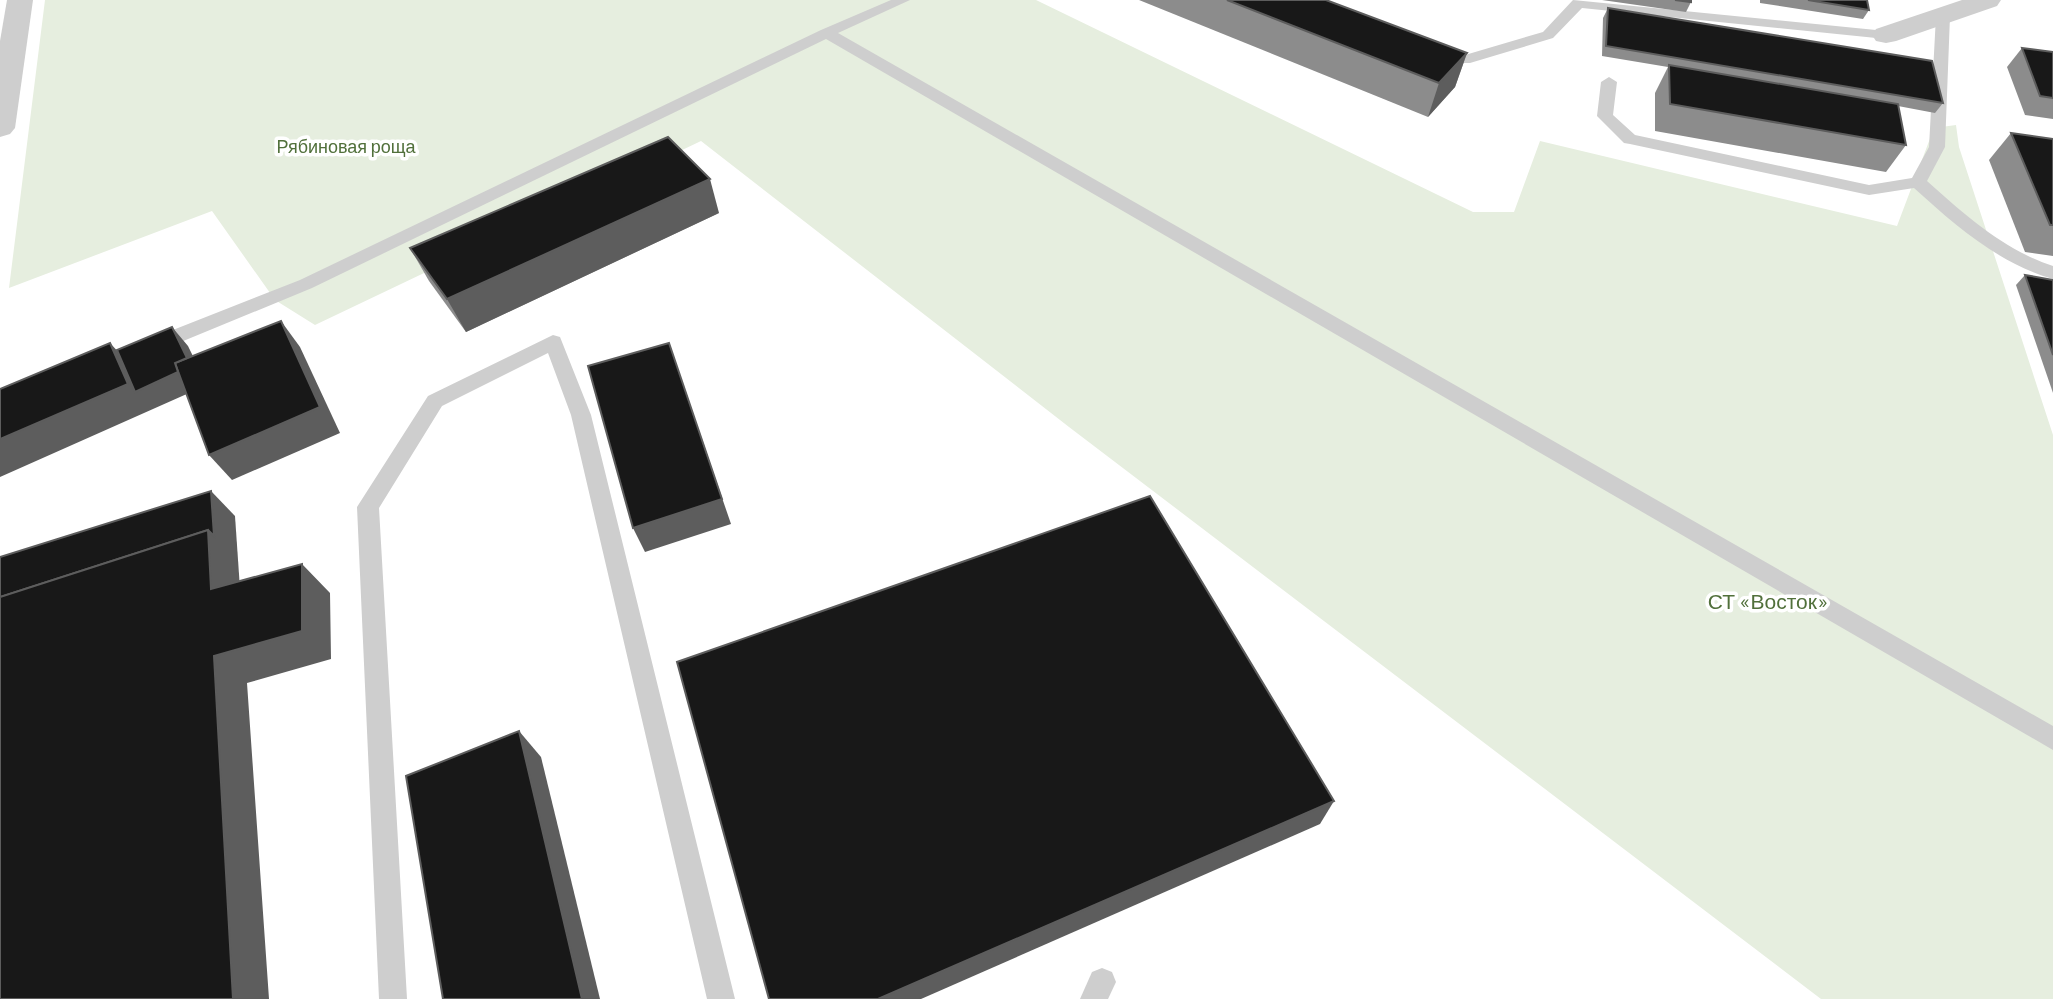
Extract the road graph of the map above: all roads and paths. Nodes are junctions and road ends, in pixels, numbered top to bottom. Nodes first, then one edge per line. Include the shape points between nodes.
1 (20, 0) edge
2 (903, 0) edge
3 (1720, 0) edge
4 (1988, 0) edge
5 (1578, 1) edge
6 (1943, 16) junction
7 (1722, 18) junction
8 (826, 33) junction
9 (1886, 35) joint
10 (1426, 46) edge
11 (1609, 82) dead end
12 (0, 128) edge
13 (1918, 183) junction
14 (2053, 273) edge
15 (140, 351) edge
16 (2053, 739) edge
17 (393, 999) edge
18 (721, 999) edge

1 - 12 street
2 - 8 lane
3 - 7 lane
4 - 6 street
5 - 7 lane
5 - 10 lane via 1548,35 1465,60
6 - 9 street
6 - 13 lane via 1937,147
7 - 9 lane
8 - 15 lane via 306,284
8 - 16 lane
11 - 13 lane via 1605,116 1630,139 1869,190
13 - 14 lane via 1956,217 2030,267
17 - 18 lane via 368,507 435,401 553,342 581,415

